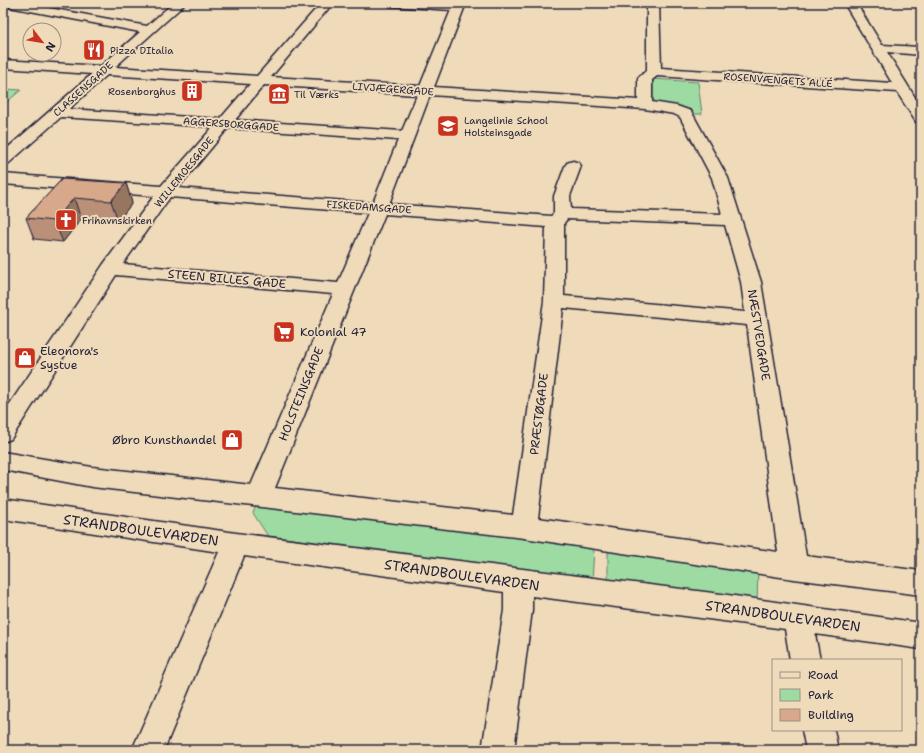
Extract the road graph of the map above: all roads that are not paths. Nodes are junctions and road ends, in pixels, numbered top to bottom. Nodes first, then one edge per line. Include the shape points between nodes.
1 (4, 3) edge
2 (180, 3) edge
3 (327, 3) edge
4 (390, 3) edge
5 (653, 3) edge
6 (850, 3) edge
7 (458, 5) edge
8 (149, 30) junction
9 (878, 48) junction
10 (921, 51) edge
11 (3, 64) edge
12 (105, 70) junction
13 (654, 72) junction
14 (260, 80) junction
15 (902, 88) junction
16 (426, 91) junction
17 (645, 105) junction
18 (57, 112) junction
19 (686, 114) joint
20 (921, 119) edge
21 (224, 123) junction
22 (406, 136) junction
23 (3, 160) edge
24 (573, 166) dead end
25 (3, 179) edge
26 (166, 191) junction
27 (378, 208) junction
28 (559, 218) junction
29 (732, 220) junction
30 (110, 269) junction
31 (345, 289) junction
32 (554, 301) junction
33 (757, 319) junction
34 (3, 433) edge
35 (3, 461) edge
36 (259, 496) junction
37 (3, 509) edge
38 (524, 527) junction
39 (236, 544) junction
40 (794, 567) junction
41 (518, 582) junction
42 (921, 583) edge
43 (798, 618) junction
44 (921, 636) edge
45 (805, 659) edge
46 (818, 731) edge
47 (148, 750) edge
48 (498, 750) edge
49 (822, 750) edge

1 - 8 street
2 - 8 street, CLASSENSGADE
3 - 14 street, WILLEMOESGADE
4 - 7 street
5 - 13 street
6 - 9 street
7 - 16 street, HOLSTEINSGADE
8 - 12 street, CLASSENSGADE
9 - 10 street
9 - 15 street
11 - 12 street, LIVJÆGERGADE
12 - 14 street, LIVJÆGERGADE
12 - 18 street, CLASSENSGADE
13 - 15 street, ROSENVÆNGETS ALLÉ
13 - 17 street via 645,78
14 - 16 street, LIVJÆGERGADE
14 - 21 street, WILLEMOESGADE
15 - 20 street
16 - 17 street, LIVJÆGERGADE
16 - 22 street, HOLSTEINSGADE
17 - 19 street, LIVJÆGERGADE
18 - 21 street, AGGERSBORGGADE
18 - 23 street, CLASSENSGADE
19 - 29 street, NÆSTVEDGADE via 720,178
21 - 22 street, AGGERSBORGGADE
21 - 26 street, WILLEMOESGADE
22 - 27 street, HOLSTEINSGADE
24 - 28 street, PRÆSTØGADE via 562,196
25 - 26 street, FISKEDAMSGADE
26 - 27 street, FISKEDAMSGADE
26 - 30 street, WILLEMOESGADE
27 - 28 street, FISKEDAMSGADE
27 - 31 street, HOLSTEINSGADE
28 - 29 street, FISKEDAMSGADE
28 - 32 street, PRÆSTØGADE
29 - 33 street, NÆSTVEDGADE via 751,282
30 - 31 street, STEEN BILLES GADE
30 - 34 street, WILLEMOESGADE
31 - 36 street, HOLSTEINSGADE
32 - 33 street
32 - 38 street, PRÆSTØGADE
33 - 40 street, NÆSTVEDGADE
35 - 36 street via 92,477
36 - 38 street
37 - 39 street, STRANDBOULEVARDEN
38 - 40 street
39 - 41 street, STRANDBOULEVARDEN
39 - 47 street
40 - 42 street
41 - 43 street, STRANDBOULEVARDEN
41 - 48 street via 518,610
43 - 44 street, STRANDBOULEVARDEN
43 - 45 street
46 - 49 street

